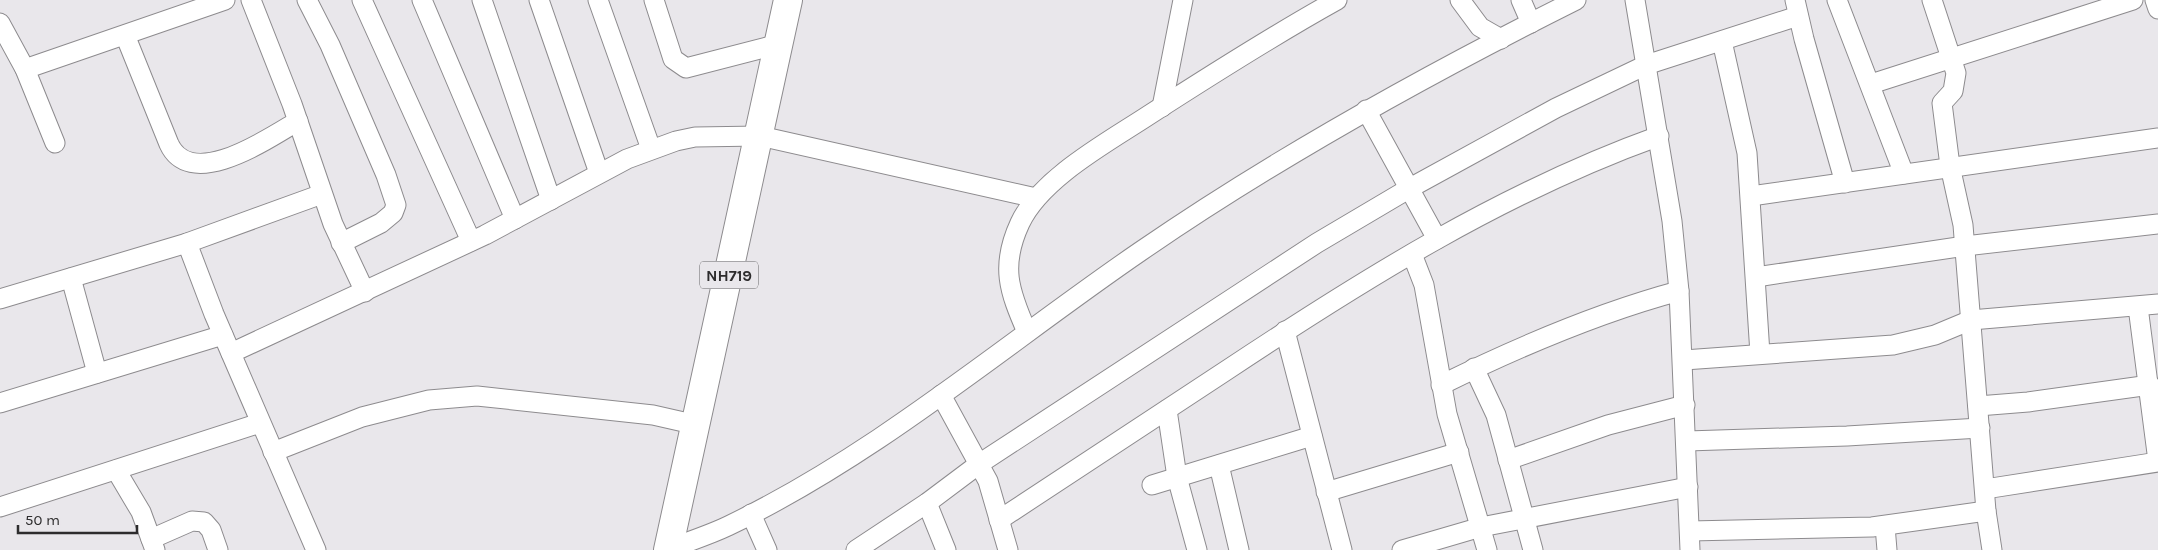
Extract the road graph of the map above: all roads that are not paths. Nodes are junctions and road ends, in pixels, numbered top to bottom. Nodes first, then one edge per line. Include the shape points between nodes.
1 (225, 0) edge
2 (251, 0) edge
3 (307, 0) edge
4 (362, 0) edge
5 (422, 0) edge
6 (482, 0) edge
7 (539, 0) edge
8 (598, 0) edge
9 (654, 0) edge
10 (788, 0) edge
11 (1183, 0) edge
12 (1337, 0) edge
13 (1460, 0) edge
14 (1521, 0) edge
15 (1576, 0) edge
16 (1635, 0) edge
17 (1837, 0) edge
18 (1932, 0) edge
19 (2133, 0) edge
20 (2155, 0) edge
21 (1797, 8) edge
22 (2158, 9) edge
23 (0, 22) edge
24 (1531, 23) junction
25 (125, 35) junction
26 (1501, 39) junction
27 (1722, 40) junction
28 (778, 44) junction
29 (1953, 59) junction
30 (1646, 65) junction
31 (25, 70) junction
32 (1871, 84) junction
33 (1162, 107) junction
34 (1366, 110) junction
35 (298, 121) junction
36 (760, 136) junction
37 (1659, 136) junction
38 (2158, 138) edge
39 (55, 143) dead end
40 (651, 149) junction
41 (1950, 166) junction
42 (599, 174) junction
43 (1904, 174) junction
44 (1844, 183) junction
45 (1410, 188) junction
46 (322, 194) junction
47 (1751, 196) junction
48 (1036, 198) junction
49 (551, 200) junction
50 (515, 219) junction
51 (2158, 224) edge
52 (1436, 239) junction
53 (472, 241) junction
54 (187, 243) junction
55 (341, 243) junction
56 (1965, 246) junction
57 (1412, 254) junction
58 (1756, 277) junction
59 (71, 278) junction
60 (1679, 291) junction
61 (365, 292) junction
62 (0, 299) edge
63 (2158, 304) edge
64 (2138, 307) junction
65 (1971, 320) junction
66 (1285, 331) junction
67 (1027, 332) junction
68 (223, 334) junction
69 (231, 353) junction
70 (1760, 354) junction
71 (1684, 360) junction
72 (1474, 368) junction
73 (97, 373) junction
74 (1442, 385) junction
75 (2150, 385) junction
76 (941, 395) junction
77 (0, 403) edge
78 (1685, 405) junction
79 (1978, 406) junction
80 (1167, 410) junction
81 (260, 423) junction
82 (697, 424) junction
83 (1980, 428) junction
84 (1312, 436) junction
85 (1686, 441) junction
86 (273, 452) junction
87 (1459, 452) junction
88 (1508, 460) junction
89 (2158, 461) edge
90 (979, 464) junction
91 (1219, 464) junction
92 (116, 470) junction
93 (1177, 477) junction
94 (1152, 485) dead end
95 (1688, 487) junction
96 (1985, 489) junction
97 (1326, 492) junction
98 (928, 503) junction
99 (0, 507) edge
100 (1986, 511) junction
101 (751, 514) junction
102 (1523, 518) junction
103 (1000, 520) junction
104 (1481, 526) junction
105 (1885, 526) junction
106 (1690, 531) junction
107 (153, 544) edge
108 (1339, 549) edge
109 (218, 550) edge
110 (316, 550) edge
111 (668, 550) edge
112 (767, 550) edge
113 (856, 550) edge
114 (946, 550) edge
115 (1008, 550) edge
116 (1197, 550) edge
117 (1239, 550) edge
118 (1402, 550) edge
119 (1487, 550) edge
120 (1533, 550) edge
121 (1690, 550) edge
122 (1887, 550) edge
123 (1992, 550) edge

1 - 25 street
2 - 35 street
3 - 55 street via 338,62 396,205 393,213 381,223
4 - 53 street
5 - 50 street
6 - 49 street
7 - 42 street
8 - 40 street
9 - 28 street via 673,59 686,68
10 - 28 highway, NH719
11 - 33 street
12 - 33 street
13 - 26 street via 1480,27
14 - 24 street
15 - 24 street
16 - 30 street
17 - 32 street
18 - 29 street
19 - 29 street
20 - 22 street
21 - 27 street
21 - 44 street
23 - 31 street
24 - 26 street
25 - 31 street
25 - 35 street via 169,144 178,157 203,163 232,157
26 - 34 street
27 - 30 street
27 - 47 street via 1747,153
28 - 36 highway, NH719
29 - 32 street
29 - 41 street via 1956,83 1942,103
30 - 37 street
30 - 45 street via 1556,108
31 - 39 street
32 - 43 street
33 - 48 street via 1074,164
34 - 45 street
34 - 67 street via 1187,220
35 - 46 street
36 - 40 street via 695,137
36 - 48 street
36 - 82 highway, NH719
37 - 52 street via 1550,180
37 - 60 street
38 - 41 street
40 - 42 street
41 - 43 street
41 - 56 street
42 - 49 street
43 - 44 street
44 - 47 street
45 - 52 street
45 - 90 street via 1317,243
46 - 54 street
46 - 55 street
47 - 58 street
48 - 67 street via 1015,235 1008,267 1012,298
49 - 50 street
50 - 53 street
51 - 56 street
52 - 57 street
53 - 61 street
54 - 59 street
54 - 68 street
55 - 61 street
56 - 58 street
56 - 65 street
57 - 66 street
57 - 74 street via 1424,285
58 - 70 street
59 - 62 street
59 - 73 street
60 - 71 street
60 - 72 street via 1612,311
61 - 69 street
63 - 64 street
64 - 65 street
64 - 75 street
65 - 70 street via 1935,335 1893,345
65 - 79 street
66 - 80 street
66 - 84 street
67 - 76 street
68 - 69 street
68 - 73 street
69 - 81 street
70 - 71 street
71 - 78 street
72 - 74 street
72 - 88 street via 1496,416
73 - 77 street
74 - 87 street
75 - 79 street
75 - 89 street
76 - 90 street
76 - 101 street via 869,445
78 - 85 street
78 - 88 street via 1608,425
79 - 83 street
80 - 93 street
80 - 103 street
81 - 86 street
81 - 92 street
82 - 86 street via 653,415 477,396 429,400 362,418
82 - 111 highway, NH719
83 - 85 street
83 - 96 street
84 - 91 street
84 - 97 street
85 - 95 street
86 - 110 street
87 - 97 street
87 - 104 street
88 - 102 street
89 - 96 street
90 - 98 street
90 - 103 street
91 - 93 street
91 - 117 street
92 - 99 street
92 - 107 street via 141,512
93 - 94 street
93 - 116 street
95 - 102 street
95 - 106 street
96 - 100 street
97 - 108 street
98 - 113 street
98 - 114 street
100 - 105 street
100 - 123 street
101 - 111 street
101 - 112 street
102 - 104 street
102 - 120 street
103 - 115 street
104 - 118 street
104 - 119 street
105 - 106 street
105 - 122 street
106 - 121 street
107 - 109 street via 192,521 204,522 211,530

